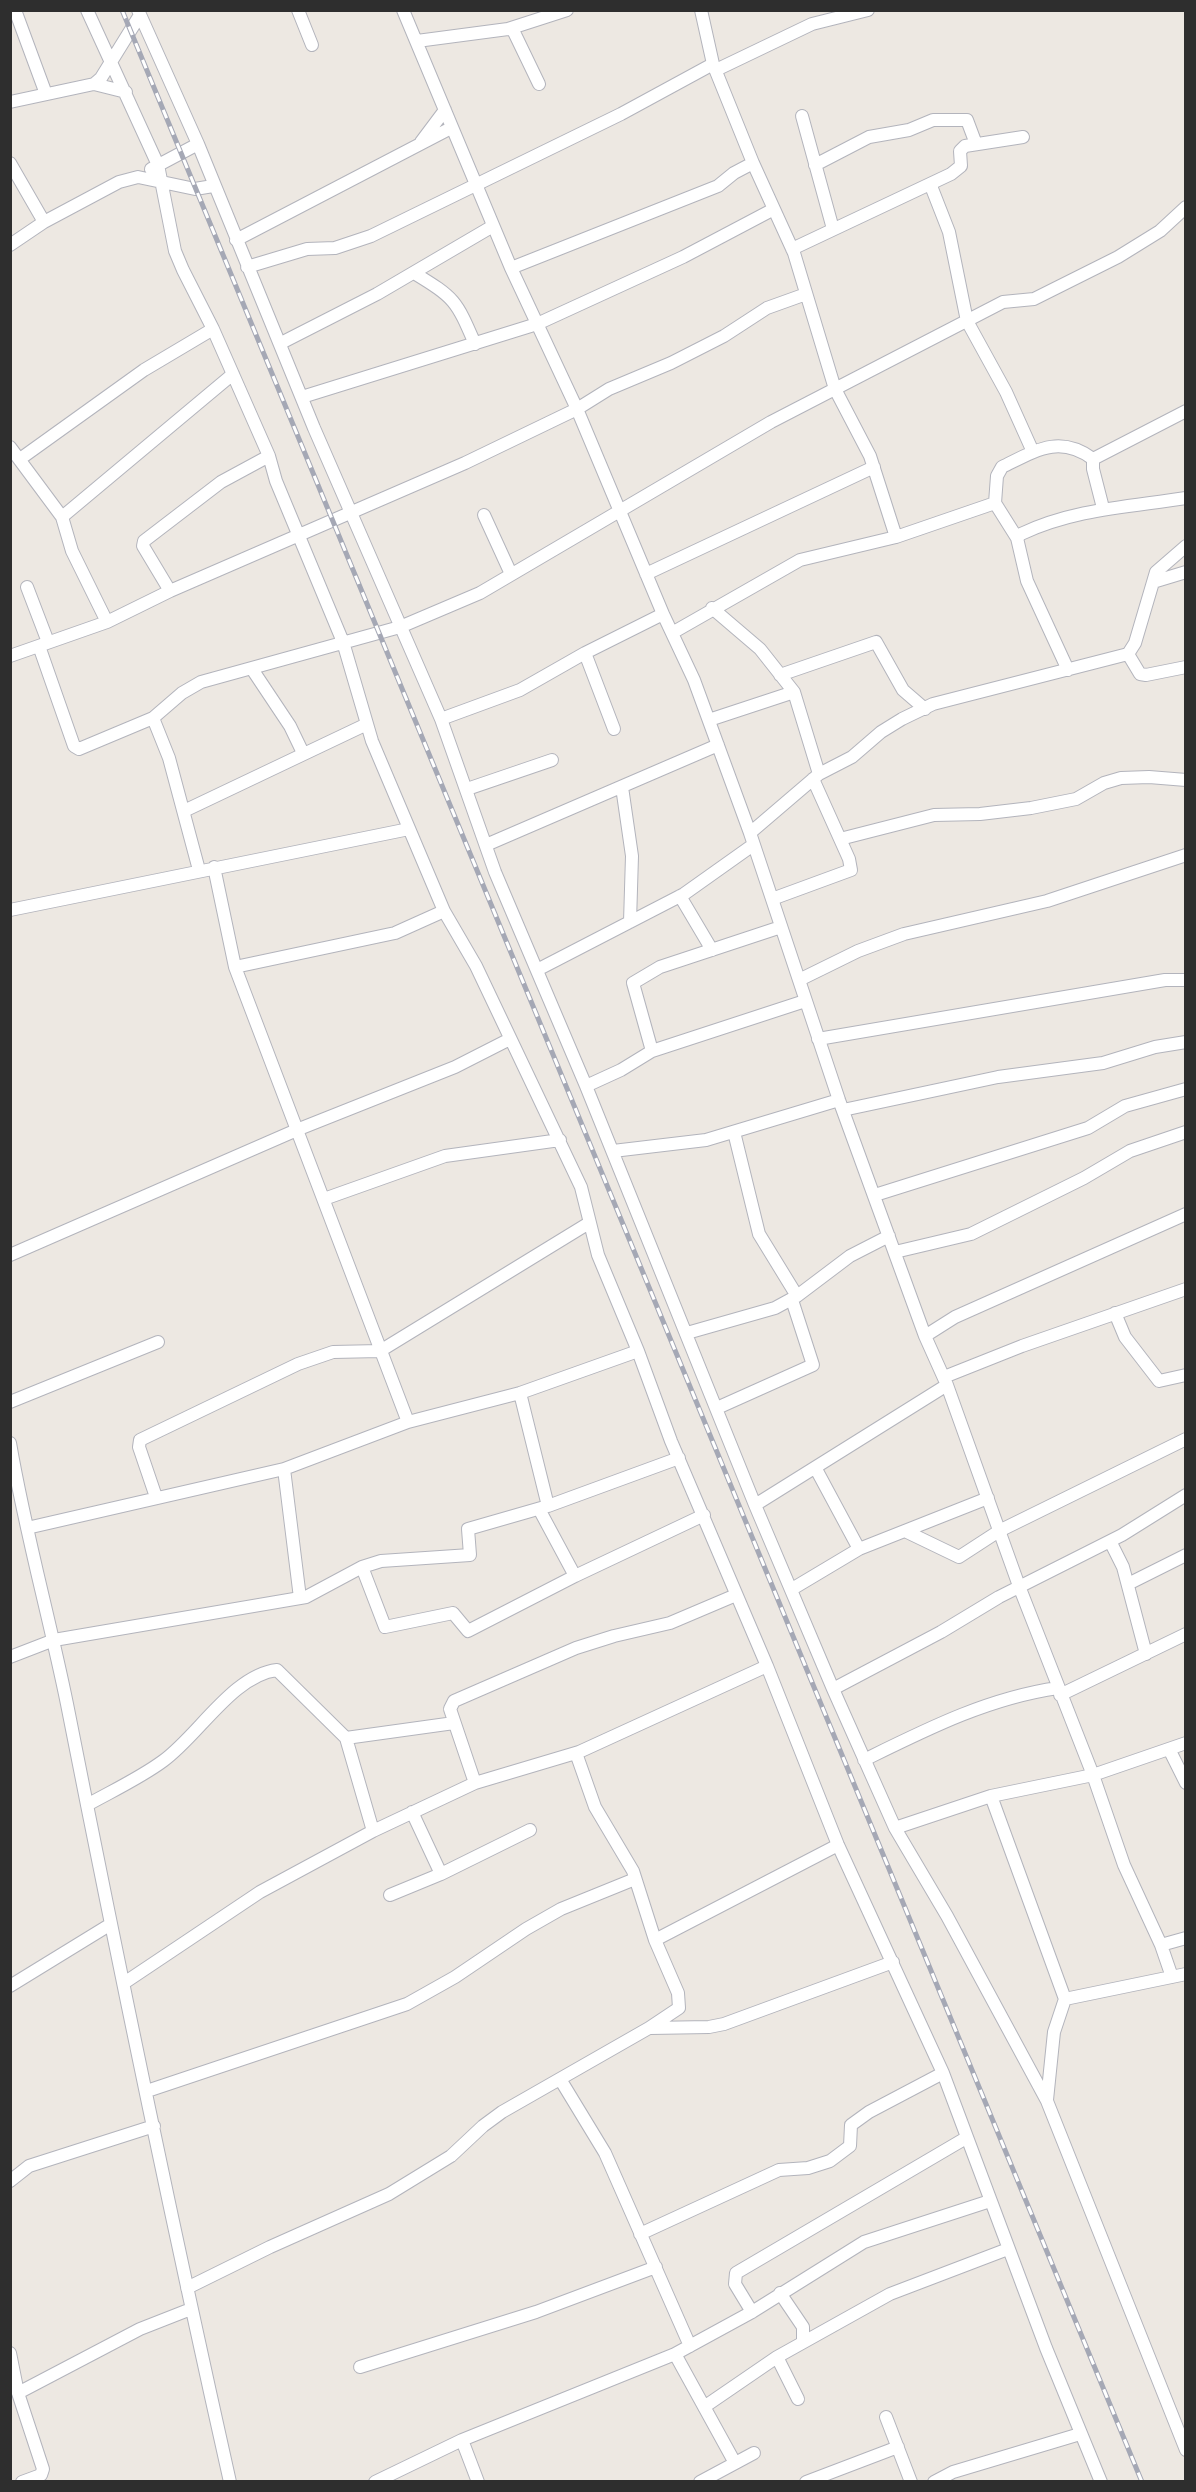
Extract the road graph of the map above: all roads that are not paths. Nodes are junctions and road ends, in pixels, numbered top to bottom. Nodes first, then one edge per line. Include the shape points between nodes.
1 (15, 10) edge
2 (87, 10) edge
3 (298, 10) edge
4 (403, 10) edge
5 (567, 10) edge
6 (701, 10) edge
7 (868, 10) edge
8 (139, 13) edge
9 (512, 28) junction
10 (417, 41) junction
11 (312, 45) dead end
12 (112, 60) junction
13 (715, 67) junction
14 (94, 84) junction
15 (540, 84) dead end
16 (126, 92) junction
17 (46, 94) junction
18 (10, 102) edge
19 (445, 110) junction
20 (802, 116) dead end
21 (451, 128) junction
22 (1023, 137) dead end
23 (198, 144) junction
24 (419, 144) junction
25 (976, 144) junction
26 (10, 163) edge
27 (753, 163) junction
28 (158, 165) junction
29 (815, 165) junction
30 (138, 177) junction
31 (161, 183) junction
32 (477, 184) junction
33 (213, 186) junction
34 (931, 186) junction
35 (1185, 207) edge
36 (774, 209) junction
37 (44, 222) junction
38 (494, 226) junction
39 (833, 229) junction
40 (236, 240) junction
41 (10, 245) edge
42 (792, 249) junction
43 (247, 267) junction
44 (511, 268) junction
45 (414, 273) junction
46 (806, 294) junction
47 (967, 321) junction
48 (537, 324) junction
49 (213, 329) junction
50 (281, 343) junction
51 (475, 344) junction
52 (233, 374) junction
53 (835, 389) junction
54 (302, 397) junction
55 (578, 409) junction
56 (1185, 411) edge
57 (10, 447) edge
58 (1033, 452) junction
59 (269, 456) junction
60 (20, 459) junction
61 (1093, 459) junction
62 (874, 467) junction
63 (1185, 498) edge
64 (995, 503) junction
65 (1103, 508) junction
66 (621, 511) junction
67 (351, 512) junction
68 (484, 515) dead end
69 (62, 517) junction
70 (299, 534) junction
71 (896, 537) junction
72 (1017, 538) junction
73 (1185, 546) edge
74 (1185, 572) edge
75 (512, 574) junction
76 (646, 574) junction
77 (1153, 582) junction
78 (27, 587) dead end
79 (170, 591) junction
80 (712, 608) junction
81 (663, 614) junction
82 (107, 622) junction
83 (400, 627) junction
84 (672, 633) junction
85 (343, 642) junction
86 (43, 644) junction
87 (585, 653) junction
88 (1128, 654) junction
89 (10, 656) edge
90 (1185, 667) edge
91 (252, 669) junction
92 (1068, 670) junction
93 (780, 675) junction
94 (794, 692) junction
95 (925, 708) junction
96 (153, 718) junction
97 (441, 719) junction
98 (709, 720) junction
99 (367, 724) junction
100 (614, 729) dead end
101 (718, 746) junction
102 (303, 753) junction
103 (552, 760) dead end
104 (816, 776) junction
105 (1185, 780) edge
106 (622, 787) junction
107 (467, 789) junction
108 (184, 812) junction
109 (410, 829) junction
110 (752, 839) junction
111 (840, 839) junction
112 (486, 845) junction
113 (1185, 856) edge
114 (214, 867) junction
115 (199, 870) junction
116 (680, 896) junction
117 (772, 899) junction
118 (10, 910) edge
119 (444, 911) junction
120 (630, 922) junction
121 (781, 927) junction
122 (712, 950) junction
123 (235, 966) junction
124 (537, 970) junction
125 (799, 980) junction
126 (1185, 980) edge
127 (805, 1001) junction
128 (818, 1039) junction
129 (510, 1040) junction
130 (1185, 1042) edge
131 (651, 1051) junction
132 (586, 1086) junction
133 (1185, 1089) edge
134 (841, 1105) junction
135 (299, 1129) junction
136 (734, 1132) junction
137 (1185, 1132) edge
138 (560, 1140) junction
139 (613, 1151) junction
140 (875, 1195) junction
141 (324, 1199) junction
142 (1185, 1214) edge
143 (589, 1223) junction
144 (889, 1236) junction
145 (895, 1252) junction
146 (10, 1255) edge
147 (1185, 1289) edge
148 (794, 1298) junction
149 (1115, 1313) junction
150 (687, 1334) junction
151 (925, 1336) junction
152 (158, 1342) dead end
153 (380, 1351) junction
154 (638, 1351) junction
155 (1185, 1375) edge
156 (945, 1381) junction
157 (520, 1393) junction
158 (10, 1402) edge
159 (717, 1408) junction
160 (408, 1422) junction
161 (1185, 1439) edge
162 (10, 1443) edge
163 (679, 1458) junction
164 (284, 1469) junction
165 (816, 1469) junction
166 (1185, 1495) edge
167 (156, 1497) junction
168 (988, 1498) junction
169 (15, 1503) edge
170 (755, 1505) junction
171 (544, 1507) junction
172 (704, 1515) junction
173 (27, 1528) junction
174 (905, 1531) junction
175 (999, 1531) junction
176 (1110, 1541) junction
177 (860, 1549) junction
178 (1185, 1556) edge
179 (362, 1567) junction
180 (575, 1575) junction
181 (1128, 1584) junction
182 (1019, 1586) junction
183 (792, 1589) junction
184 (736, 1595) junction
185 (300, 1598) junction
186 (1185, 1634) edge
187 (54, 1640) junction
188 (1146, 1654) junction
189 (10, 1657) edge
190 (767, 1666) junction
191 (833, 1689) junction
192 (1059, 1692) junction
193 (454, 1723) junction
194 (346, 1738) junction
195 (1185, 1743) edge
196 (1169, 1749) junction
197 (576, 1753) junction
198 (864, 1760) junction
199 (1093, 1775) junction
200 (475, 1783) junction
201 (1185, 1783) edge
202 (991, 1796) junction
203 (87, 1804) junction
204 (412, 1812) junction
205 (895, 1828) junction
206 (530, 1830) dead end
207 (373, 1831) junction
208 (838, 1845) junction
209 (441, 1874) junction
210 (635, 1879) junction
211 (390, 1895) dead end
212 (111, 1924) junction
213 (1185, 1938) edge
214 (655, 1940) junction
215 (1161, 1945) junction
216 (893, 1962) junction
217 (1185, 1974) edge
218 (1173, 1977) junction
219 (124, 1983) junction
220 (10, 1986) edge
221 (1065, 1999) junction
222 (649, 2028) junction
223 (943, 2073) junction
224 (560, 2079) junction
225 (147, 2091) junction
226 (1047, 2101) junction
227 (154, 2126) junction
228 (966, 2138) junction
229 (10, 2181) edge
230 (990, 2201) junction
231 (640, 2234) junction
232 (1008, 2248) junction
233 (656, 2267) junction
234 (187, 2288) junction
235 (780, 2293) junction
236 (191, 2309) junction
237 (752, 2312) junction
238 (803, 2327) junction
239 (821, 2331) junction
240 (803, 2342) junction
241 (690, 2346) junction
242 (10, 2353) edge
243 (675, 2354) junction
244 (777, 2357) junction
245 (360, 2367) dead end
246 (16, 2396) edge
247 (798, 2399) dead end
248 (704, 2407) junction
249 (886, 2416) dead end
250 (1080, 2434) junction
251 (462, 2440) junction
252 (898, 2447) junction
253 (1185, 2450) edge
254 (754, 2453) dead end
255 (735, 2463) junction
256 (22, 2481) edge
257 (230, 2481) edge
258 (375, 2481) edge
259 (478, 2481) edge
260 (700, 2481) edge
261 (806, 2481) edge
262 (911, 2481) edge
263 (934, 2481) edge
264 (1101, 2481) edge

1 - 17 street
2 - 12 street
3 - 11 street
4 - 10 street
5 - 9 street
6 - 13 street
7 - 13 street via 812,24
8 - 12 street
8 - 23 street
9 - 10 street
9 - 15 street
10 - 19 street
12 - 14 street
12 - 16 street
13 - 27 street
13 - 32 street
14 - 16 street
14 - 17 street
16 - 28 street
17 - 18 street
19 - 21 street
19 - 24 street
20 - 29 street
21 - 24 street
21 - 32 street
22 - 25 street
23 - 28 street
23 - 33 street
24 - 40 street
25 - 29 street via 967,120 933,120 909,130 869,137
25 - 34 street via 961,148 958,170
26 - 37 street
27 - 36 street
27 - 44 street via 718,186
28 - 30 street
28 - 31 street
29 - 39 street
30 - 31 street
30 - 37 street via 104,189
31 - 33 street via 195,189
31 - 49 street via 175,251
32 - 38 street
32 - 43 street via 371,236
33 - 40 street
34 - 39 street
34 - 47 street via 949,232
35 - 47 street via 1160,231 1118,257 1034,299 1003,302
36 - 42 street
36 - 48 street via 672,262
37 - 41 street
38 - 44 street
38 - 45 street
39 - 42 street
40 - 43 street
42 - 46 street
43 - 50 street
44 - 48 street
45 - 50 street
45 - 51 street via 448,293 459,306
46 - 53 street
46 - 55 street via 767,308 724,336 609,389
47 - 53 street
47 - 58 street
48 - 51 street
48 - 55 street
49 - 52 street
49 - 60 street via 144,370
50 - 54 street
51 - 54 street
52 - 59 street
52 - 69 street
53 - 62 street
53 - 66 street
54 - 67 street
55 - 66 street
55 - 67 street
56 - 61 street
57 - 60 street
58 - 61 street via 1051,445 1070,446
58 - 64 street via 998,471
59 - 70 street
59 - 79 street via 221,482 144,541 143,546
60 - 69 street
61 - 65 street
62 - 71 street
62 - 76 street
63 - 65 street
64 - 71 street
64 - 72 street
65 - 72 street via 1066,515
66 - 75 street
66 - 76 street
67 - 70 street
67 - 83 street
68 - 75 street
69 - 82 street via 72,551
70 - 79 street
70 - 85 street
71 - 80 street via 800,560
72 - 92 street via 1027,581
73 - 77 street via 1163,564
74 - 77 street
75 - 83 street via 480,593
76 - 81 street
77 - 88 street via 1135,643
78 - 86 street
79 - 82 street
80 - 84 street
80 - 93 street via 746,635
81 - 84 street
81 - 87 street
82 - 86 street
83 - 85 street
83 - 97 street
84 - 98 street
85 - 91 street
85 - 99 street
86 - 89 street
86 - 96 street via 74,746 85,747
87 - 97 street via 520,690
87 - 100 street
88 - 90 street via 1140,674
88 - 92 street
91 - 96 street via 191,687
91 - 102 street
92 - 95 street
93 - 94 street
93 - 95 street via 876,642 903,690
94 - 98 street
94 - 104 street
95 - 104 street via 881,732 852,758
96 - 108 street via 167,750
97 - 107 street
98 - 101 street
99 - 102 street
99 - 109 street
101 - 106 street
101 - 110 street
102 - 108 street
103 - 107 street
104 - 110 street
104 - 111 street
105 - 111 street via 1121,778 1076,799 980,814 934,815
106 - 112 street
106 - 120 street via 632,856
107 - 112 street
108 - 115 street
109 - 114 street
109 - 119 street
110 - 116 street
110 - 117 street
111 - 117 street via 851,870
112 - 124 street
113 - 125 street via 1047,901 904,934
114 - 115 street
114 - 123 street
115 - 118 street
116 - 120 street
116 - 122 street
117 - 121 street
119 - 123 street via 395,933
119 - 129 street via 476,966
120 - 124 street
121 - 122 street
121 - 125 street
122 - 131 street via 660,967 633,983
123 - 135 street
124 - 132 street
125 - 127 street
126 - 128 street via 1165,980
127 - 128 street
127 - 131 street
128 - 134 street
129 - 135 street via 455,1067
129 - 138 street
130 - 134 street via 1103,1063
131 - 132 street
132 - 139 street
133 - 140 street via 1125,1106 1088,1128
134 - 136 street
134 - 140 street
135 - 141 street
135 - 146 street
136 - 139 street via 706,1140
136 - 148 street via 759,1233
137 - 145 street via 1130,1151 979,1231
138 - 141 street via 445,1156
138 - 143 street via 581,1187
139 - 150 street
140 - 144 street
141 - 153 street
142 - 151 street via 956,1317
143 - 153 street
143 - 154 street via 598,1255
144 - 145 street
144 - 148 street via 850,1256
145 - 151 street
147 - 149 street
148 - 150 street via 775,1308
148 - 159 street via 813,1365
149 - 155 street via 1125,1337 1159,1381
149 - 156 street
150 - 159 street
151 - 156 street
152 - 158 street
153 - 160 street
153 - 167 street via 333,1352 298,1364 140,1440 138,1447
154 - 157 street
154 - 163 street
156 - 165 street
156 - 168 street
157 - 160 street
157 - 171 street
159 - 170 street
160 - 164 street
161 - 175 street
162 - 169 street
163 - 171 street
163 - 172 street
164 - 167 street
164 - 185 street
165 - 170 street
165 - 177 street
166 - 176 street
167 - 173 street
168 - 174 street
168 - 175 street
169 - 173 street
170 - 183 street
171 - 179 street via 468,1529 470,1555 381,1561
171 - 180 street
172 - 180 street
172 - 184 street
173 - 187 street
174 - 175 street via 959,1557
174 - 177 street
175 - 182 street
176 - 181 street
176 - 182 street
177 - 183 street
178 - 181 street
179 - 180 street via 385,1627 453,1613 468,1631
179 - 185 street
181 - 188 street
182 - 191 street
182 - 192 street
183 - 191 street
184 - 190 street
184 - 193 street via 670,1623 576,1648 454,1701 450,1709
185 - 187 street
186 - 188 street
187 - 189 street
187 - 203 street
188 - 192 street
190 - 197 street
190 - 208 street
191 - 198 street
192 - 198 street via 1027,1693 989,1703
192 - 199 street
193 - 194 street
193 - 200 street
194 - 203 street via 277,1670 267,1671 241,1687 196,1734 162,1762
194 - 207 street
195 - 196 street
196 - 199 street
196 - 201 street
197 - 200 street
197 - 210 street via 595,1807 618,1842
198 - 205 street
199 - 202 street
199 - 215 street via 1124,1866
200 - 204 street
202 - 205 street
202 - 221 street
203 - 212 street
204 - 207 street
204 - 209 street
205 - 226 street
206 - 209 street
207 - 219 street via 260,1892
208 - 214 street
208 - 216 street
209 - 211 street
210 - 214 street
210 - 225 street via 561,1909 407,2004
212 - 219 street
212 - 220 street
213 - 215 street
214 - 222 street via 681,2003
215 - 218 street
216 - 222 street via 724,2024
216 - 223 street
217 - 218 street
218 - 221 street
219 - 225 street
221 - 226 street via 1054,2032
222 - 224 street
223 - 228 street
223 - 231 street via 851,2125 850,2146 830,2161 808,2169 779,2170
224 - 231 street via 604,2153
224 - 234 street via 502,2112 451,2156 389,2194
225 - 227 street
226 - 253 street
227 - 229 street via 29,2166
227 - 234 street
228 - 230 street
228 - 237 street via 744,2267 734,2278
230 - 232 street
230 - 235 street via 864,2242
231 - 233 street
232 - 239 street via 890,2294
232 - 250 street
233 - 241 street
233 - 245 street via 536,2312
234 - 236 street
235 - 237 street
235 - 238 street
236 - 246 street via 140,2329
236 - 257 street
237 - 241 street
238 - 239 street
238 - 240 street
239 - 240 street
240 - 244 street
241 - 243 street
242 - 246 street
243 - 248 street
243 - 251 street
244 - 247 street
244 - 248 street
246 - 256 street via 43,2469 40,2475
248 - 255 street
249 - 252 street
250 - 263 street
250 - 264 street
251 - 258 street
251 - 259 street
252 - 261 street
252 - 262 street
254 - 255 street
255 - 260 street

